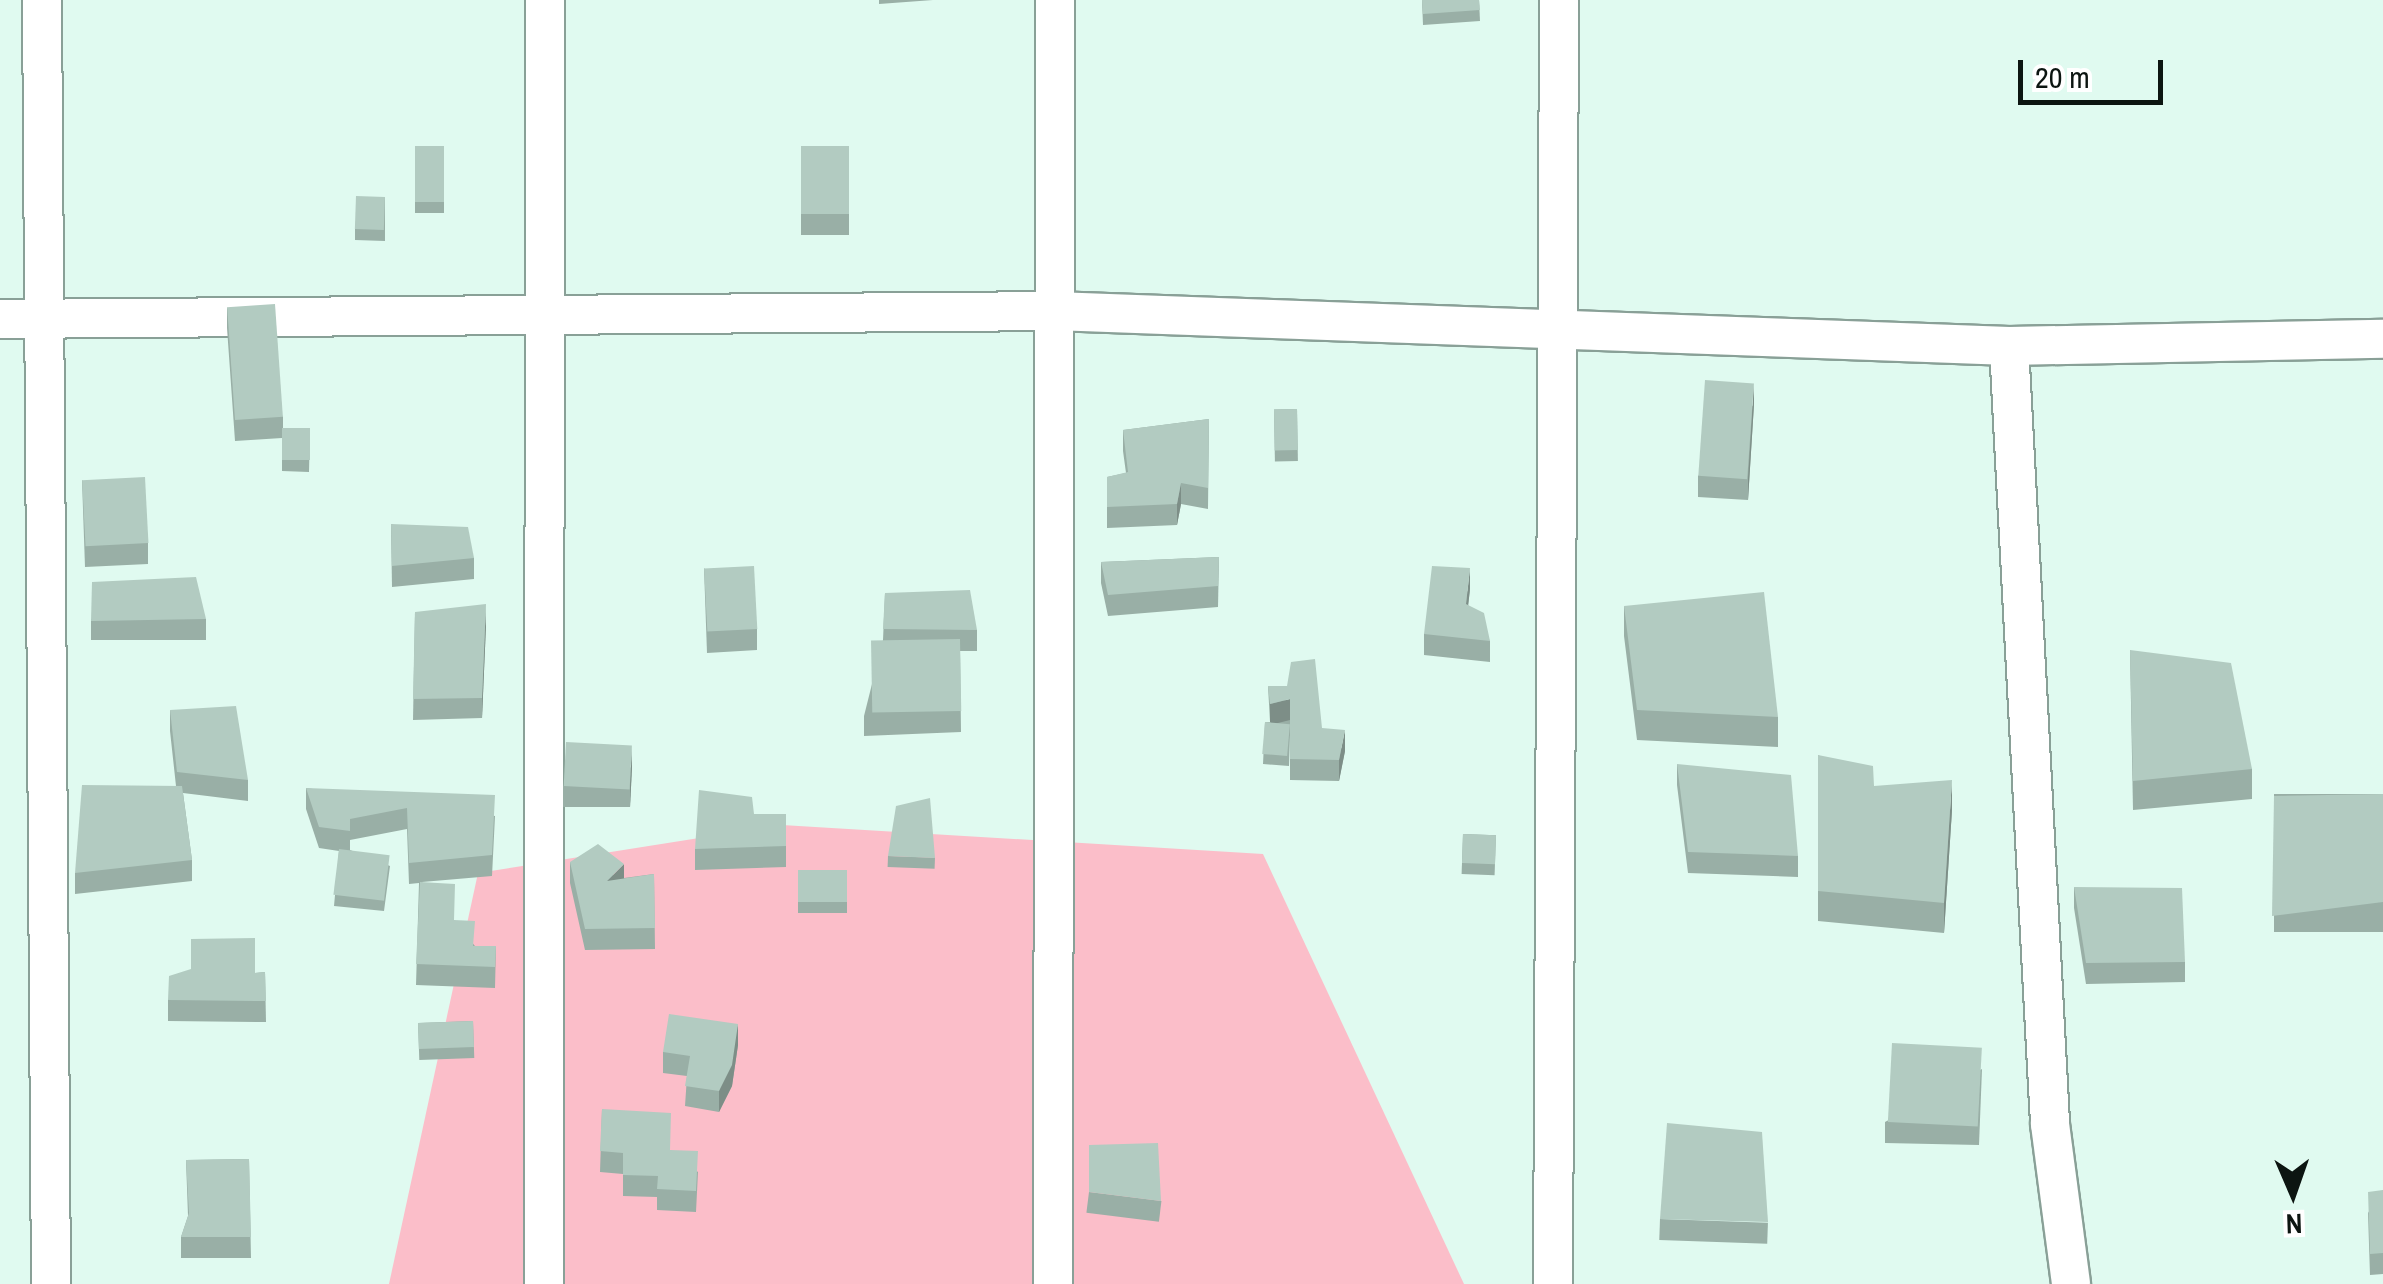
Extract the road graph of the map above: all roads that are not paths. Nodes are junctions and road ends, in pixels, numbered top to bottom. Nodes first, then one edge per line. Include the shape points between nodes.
1 (42, 0) edge
2 (545, 0) edge
3 (1055, 0) edge
4 (1559, 0) edge
5 (541, 312) junction
6 (1054, 312) junction
7 (0, 319) edge
8 (44, 320) junction
9 (1560, 331) junction
10 (2383, 339) edge
11 (2009, 346) junction
12 (51, 1284) edge
13 (544, 1284) edge
14 (1053, 1284) edge
15 (1554, 1284) edge
16 (2072, 1284) edge

1 - 8 street
2 - 5 street
3 - 6 street
4 - 9 street
5 - 6 street
5 - 8 street
5 - 13 street
6 - 9 street
6 - 14 street
7 - 8 street
8 - 12 street
9 - 11 street
9 - 15 street
10 - 11 street
11 - 16 street via 2050,1124

